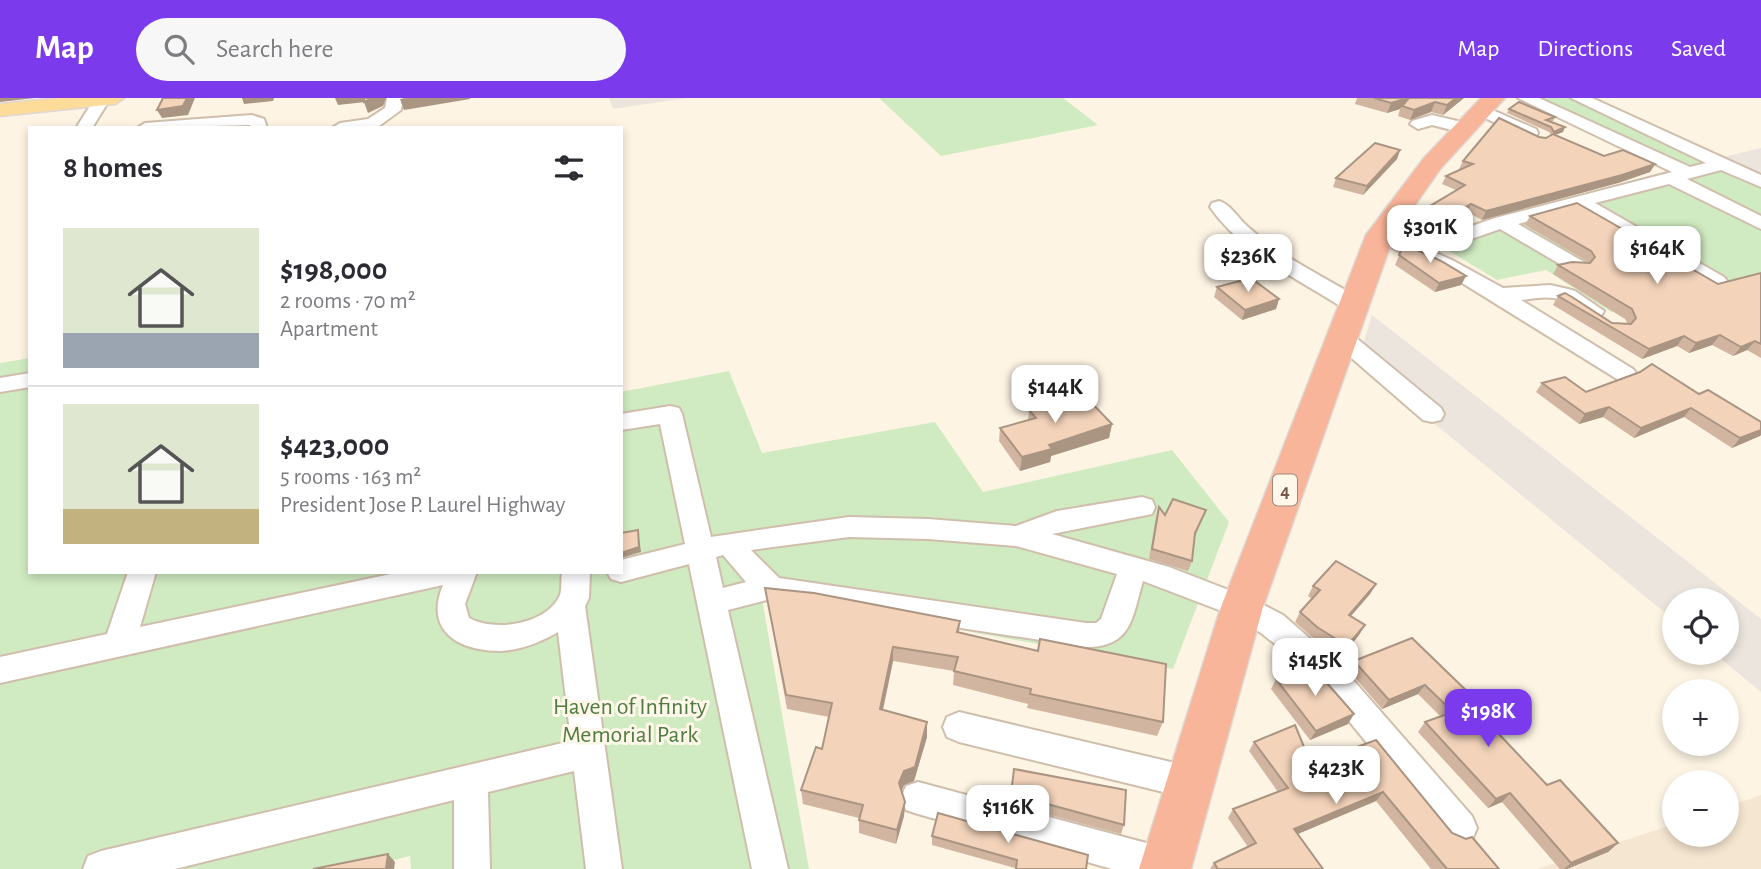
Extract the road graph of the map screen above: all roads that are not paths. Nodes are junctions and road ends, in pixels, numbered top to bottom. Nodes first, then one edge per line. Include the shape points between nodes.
1 (395, 98) edge
2 (1526, 98) edge
3 (1579, 98) edge
4 (109, 99) edge
5 (0, 110) edge
6 (1480, 112) edge
7 (1418, 124) edge
8 (86, 126) edge
9 (172, 126) edge
10 (259, 126) edge
11 (349, 126) edge
12 (1542, 138) edge
13 (1723, 164) junction
14 (1685, 174) junction
15 (1756, 177) edge
16 (1578, 201) junction
17 (1761, 202) edge
18 (1219, 206) dead end
19 (1502, 222) junction
20 (1761, 223) edge
21 (1380, 235) junction
22 (1450, 240) dead end
23 (1577, 266) edge
24 (1717, 281) edge
25 (1499, 295) junction
26 (1605, 319) edge
27 (1347, 320) junction
28 (1625, 374) edge
29 (28, 380) edge
30 (0, 385) edge
31 (1432, 414) dead end
32 (623, 422) edge
33 (1142, 507) dead end
34 (1016, 536) junction
35 (715, 546) junction
36 (1133, 568) junction
37 (623, 570) edge
38 (141, 574) edge
39 (444, 574) edge
40 (462, 574) edge
41 (610, 574) edge
42 (575, 586) edge
43 (771, 588) junction
44 (713, 602) junction
45 (1242, 607) junction
46 (119, 645) junction
47 (0, 670) edge
48 (959, 727) dead end
49 (588, 752) junction
50 (471, 779) junction
51 (1192, 783) junction
52 (918, 798) dead end
53 (1459, 828) dead end
54 (1165, 868) edge
55 (101, 869) edge
56 (472, 869) edge
57 (604, 869) edge
58 (771, 869) edge

1 - 11 street via 393,110 381,119
2 - 14 street
3 - 13 street
4 - 5 main road
4 - 8 street
6 - 7 street
6 - 12 street
6 - 21 highway, 4 via 1398,206
9 - 10 street via 252,120
13 - 14 street
13 - 15 street
14 - 16 street
14 - 17 street
14 - 20 street
16 - 19 street
16 - 24 street
18 - 27 street via 1239,230
19 - 22 street
19 - 23 street
21 - 25 street via 1446,264
21 - 27 highway, 4
25 - 26 street via 1550,291 1568,295
25 - 28 street
27 - 31 street
27 - 45 highway, 4
29 - 30 street
32 - 35 street via 670,414
33 - 34 street via 1057,521
34 - 35 street via 849,527
34 - 36 street
35 - 37 street
35 - 43 street
35 - 44 street
36 - 43 street via 1114,626 1102,635
36 - 45 street
38 - 46 street
39 - 46 street
40 - 42 street via 451,591 450,614 463,631 488,640 519,638 549,625
41 - 42 street
42 - 49 street
43 - 44 street
44 - 58 street
45 - 51 highway, 4
45 - 53 street via 1272,624 1329,674
46 - 47 street
48 - 51 street
49 - 50 street
49 - 57 street
50 - 55 street
50 - 56 street
51 - 54 highway, 4
52 - 54 street

